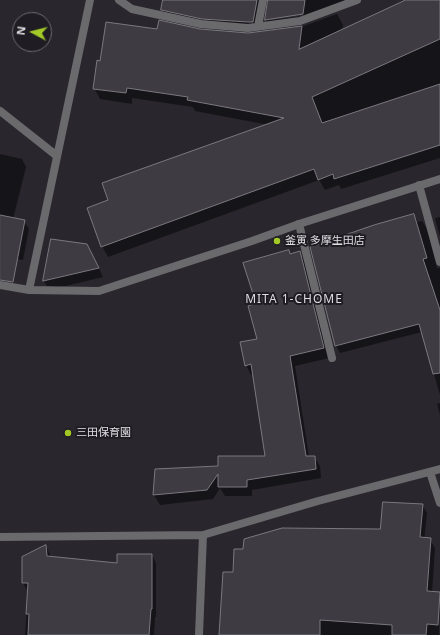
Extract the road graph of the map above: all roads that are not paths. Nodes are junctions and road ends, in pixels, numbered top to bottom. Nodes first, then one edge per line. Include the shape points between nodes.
1 (90, 0) edge
2 (118, 0) edge
3 (263, 0) edge
4 (357, 0) edge
5 (258, 26) junction
6 (0, 111) edge
7 (57, 156) junction
8 (440, 179) edge
9 (419, 186) junction
10 (299, 224) junction
11 (440, 262) edge
12 (0, 285) edge
13 (29, 290) junction
14 (332, 358) dead end
15 (440, 469) edge
16 (430, 472) junction
17 (440, 503) edge
18 (203, 535) junction
19 (0, 537) edge
20 (199, 635) edge

1 - 7 street
2 - 5 street via 132,9 201,24 248,28
3 - 5 street
4 - 5 street via 300,21
6 - 7 street
7 - 13 street
8 - 9 street
9 - 10 street
9 - 11 street
10 - 13 street via 98,291
10 - 14 street
12 - 13 street
15 - 16 street
16 - 17 street
16 - 18 street via 318,501
18 - 19 street
18 - 20 street

